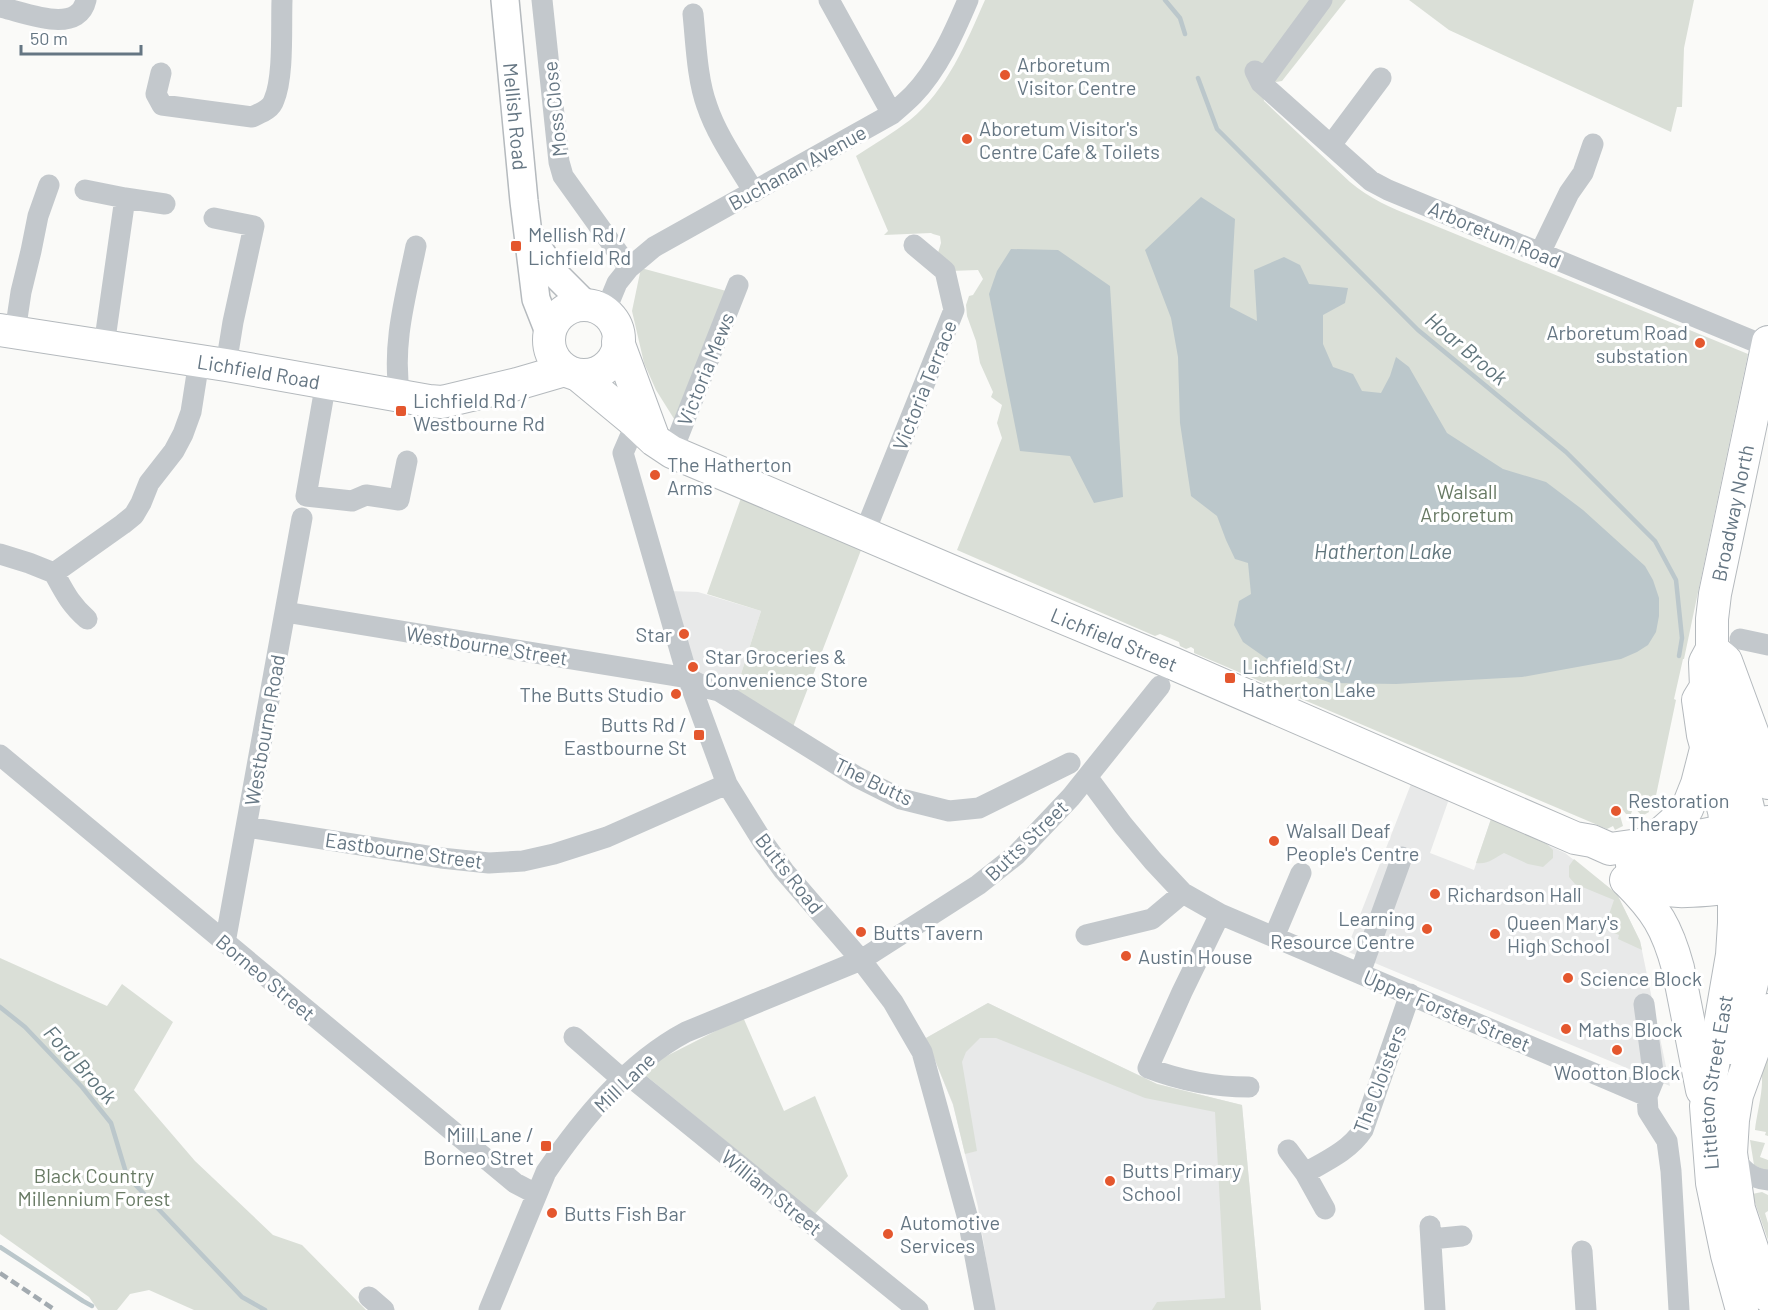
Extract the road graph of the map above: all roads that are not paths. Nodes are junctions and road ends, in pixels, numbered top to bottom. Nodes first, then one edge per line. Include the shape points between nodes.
1 (86, 0) edge
2 (282, 0) edge
3 (506, 0) edge
4 (542, 0) edge
5 (829, 0) edge
6 (968, 0) edge
7 (1322, 0) edge
8 (0, 7) edge
9 (693, 14) dead end
10 (161, 73) dead end
11 (1381, 78) dead end
12 (891, 114) junction
13 (1593, 144) dead end
14 (1331, 145) junction
15 (50, 185) dead end
16 (85, 190) dead end
17 (754, 192) junction
18 (125, 198) junction
19 (165, 204) dead end
20 (214, 218) dead end
21 (529, 234) junction
22 (914, 245) dead end
23 (416, 246) dead end
24 (1540, 253) junction
25 (629, 267) junction
26 (738, 285) dead end
27 (596, 309) junction
28 (8, 331) edge
29 (618, 342) junction
30 (1768, 345) edge
31 (104, 346) junction
32 (561, 356) junction
33 (212, 363) junction
34 (326, 382) junction
35 (400, 396) junction
36 (654, 439) junction
37 (407, 461) dead end
38 (302, 518) dead end
39 (864, 534) junction
40 (0, 554) edge
41 (54, 573) junction
42 (285, 612) junction
43 (87, 619) dead end
44 (1726, 644) junction
45 (1768, 645) edge
46 (688, 678) junction
47 (1160, 686) dead end
48 (1706, 687) junction
49 (1742, 708) junction
50 (1768, 728) edge
51 (1706, 749) junction
52 (0, 755) edge
53 (1070, 763) dead end
54 (1088, 778) junction
55 (1768, 783) edge
56 (728, 784) junction
57 (247, 827) junction
58 (1575, 838) junction
59 (1646, 844) junction
60 (1610, 849) junction
61 (1402, 857) dead end
62 (1756, 858) edge
63 (1301, 873) dead end
64 (1627, 881) junction
65 (1184, 893) junction
66 (1220, 914) junction
67 (1086, 935) dead end
68 (1274, 937) junction
69 (225, 943) junction
70 (861, 960) junction
71 (1360, 973) junction
72 (1410, 994) junction
73 (1644, 1004) dead end
74 (1767, 1014) edge
75 (574, 1037) dead end
76 (624, 1077) junction
77 (1249, 1087) dead end
78 (1709, 1088) junction
79 (1647, 1096) junction
80 (1288, 1150) dead end
81 (1731, 1153) junction
82 (1305, 1173) junction
83 (1768, 1180) edge
84 (536, 1194) junction
85 (1325, 1209) dead end
86 (1462, 1236) dead end
87 (1582, 1251) dead end
88 (1745, 1306) edge
89 (489, 1310) edge
90 (918, 1310) edge
91 (985, 1310) edge
92 (1435, 1310) edge
93 (1586, 1310) edge
94 (1679, 1310) edge

1 - 8 street via 81,12 59,21
2 - 10 street via 280,75 274,102 265,111 252,117 162,105 156,94
3 - 21 main road, Mellish Road
4 - 25 street, Moss Close via 562,176
5 - 12 street
6 - 12 street, Buchanan Avenue via 928,77
7 - 14 street, Arboretum Road via 1258,77
9 - 17 street via 706,106
11 - 14 street
12 - 17 street, Buchanan Avenue
13 - 24 street via 1583,173
14 - 24 street, Arboretum Road via 1371,181 1388,190
15 - 28 street
16 - 18 street
17 - 25 street, Buchanan Avenue via 654,247
18 - 19 street
18 - 31 street
20 - 33 street via 254,226 234,322
21 - 27 main road, Mellish Road via 555,274
21 - 32 main road, Mellish Road via 536,299
22 - 39 street, Victoria Terrace via 945,271 954,310
23 - 35 street via 399,324 396,375
24 - 30 street, Arboretum Road
25 - 27 street, Buchanan Avenue
26 - 36 street, Victoria Mews
27 - 29 highway via 616,327
27 - 32 highway via 577,306 565,310 555,321
28 - 31 highway, Lichfield Road
29 - 32 highway via 616,354 605,368 595,373
29 - 36 highway
30 - 44 highway, Broadway North via 1715,594 1712,619
31 - 33 highway, Lichfield Road
32 - 35 highway, Lichfield Road via 517,384 442,402
32 - 36 highway, Lichfield Street
33 - 34 highway, Lichfield Road
33 - 41 street via 183,434 149,483 138,509
34 - 35 highway, Lichfield Road
34 - 37 street via 306,496 352,501 366,495 399,500
36 - 39 highway, Lichfield Street
36 - 46 street, Butts Road via 623,453
38 - 42 street, Westbourne Road
39 - 58 highway, Lichfield Street
40 - 41 street
41 - 43 street via 74,608
42 - 46 street, Westbourne Street
42 - 57 street, Westbourne Road
44 - 45 street
44 - 48 highway, Broadway North via 1705,662
44 - 49 highway via 1726,661
46 - 53 street, The Butts via 719,691 857,777 901,798 949,811 979,808
46 - 56 street, Butts Road
47 - 54 street, Butts Street
48 - 51 highway, Broadway North via 1698,700
48 - 62 highway via 1717,698 1743,787
49 - 50 street
49 - 55 highway
51 - 59 highway via 1697,784 1683,814
51 - 62 highway, Broadway North via 1724,811
52 - 69 street, Borneo Street
54 - 65 street, Upper Forster Street via 1153,861
54 - 70 street, Butts Street via 1016,855 978,885
56 - 57 street, Eastbourne Street via 607,837 523,861 489,863 441,858
56 - 70 street, Butts Road via 784,871
57 - 69 street, Westbourne Road
58 - 60 highway, Lichfield Street
58 - 64 highway, Lichfield Street via 1585,853
59 - 60 highway, Lichfield Street
59 - 62 highway, Lichfield Street
60 - 62 highway via 1626,862 1650,868
61 - 71 street
62 - 64 highway, Lichfield Street via 1685,892
62 - 78 highway, Littleton Street East via 1734,924
63 - 68 street
64 - 78 highway via 1651,906 1667,933 1678,968 1700,1088
65 - 66 street, Upper Forster Street
65 - 67 street via 1152,919
66 - 68 street, Upper Forster Street
66 - 77 street via 1148,1068 1185,1079
68 - 71 street, Upper Forster Street
69 - 84 street, Borneo Street via 515,1183
70 - 76 street, Mill Lane via 686,1032
70 - 91 street, Butts Road via 893,1002 922,1052 968,1220
71 - 72 street, Upper Forster Street
72 - 79 street, Upper Forster Street
72 - 82 street, The Cloisters via 1363,1130 1340,1153
73 - 79 street via 1654,1079
74 - 81 highway, Littleton Street East via 1737,1095
75 - 76 street, William Street
76 - 84 street, Mill Lane via 558,1153
76 - 90 street, William Street
78 - 88 highway, Littleton Street East via 1707,1120 1712,1183 1727,1255
79 - 94 street via 1648,1111 1667,1141
80 - 82 street
81 - 83 street via 1749,1174
81 - 88 highway, Littleton Street East
82 - 85 street
84 - 89 street, Mill Lane
86 - 92 street via 1430,1233
87 - 93 street

